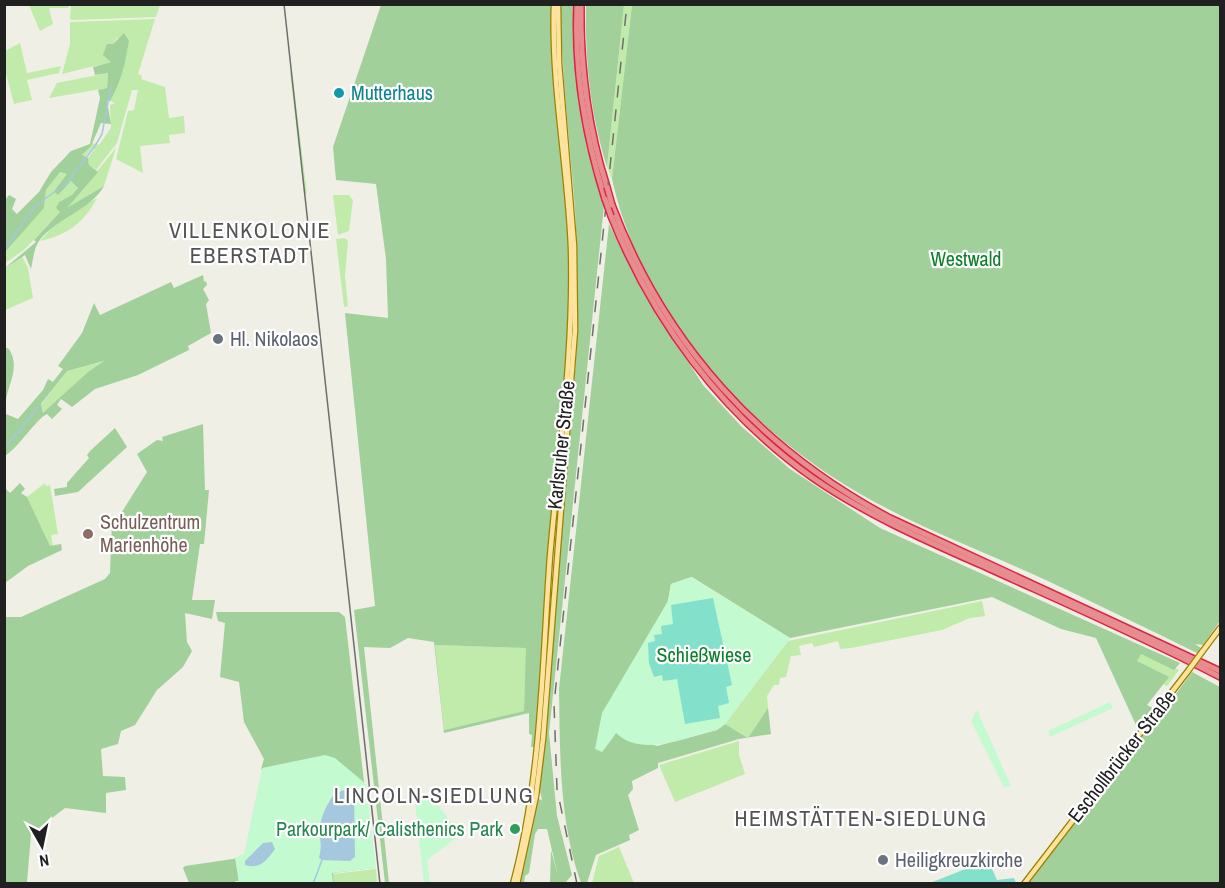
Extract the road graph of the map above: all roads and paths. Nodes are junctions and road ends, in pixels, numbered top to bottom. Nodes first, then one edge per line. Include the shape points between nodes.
1 (556, 4) edge
2 (577, 4) edge
3 (581, 4) edge
4 (1221, 628) edge
5 (1221, 671) edge
6 (1221, 677) edge
7 (515, 884) edge
8 (1024, 884) edge

1 - 7 main road, Karlsruher Straße via 555,58 570,231 570,341 536,767
2 - 6 highway, bridge via 583,104 611,216 645,288 689,357 740,416 832,490 893,525
3 - 5 highway, bridge via 586,91 595,144 612,205 641,271 686,346 736,405 795,459 890,518
4 - 8 main road, Eschollbrücker Straße, bridge

